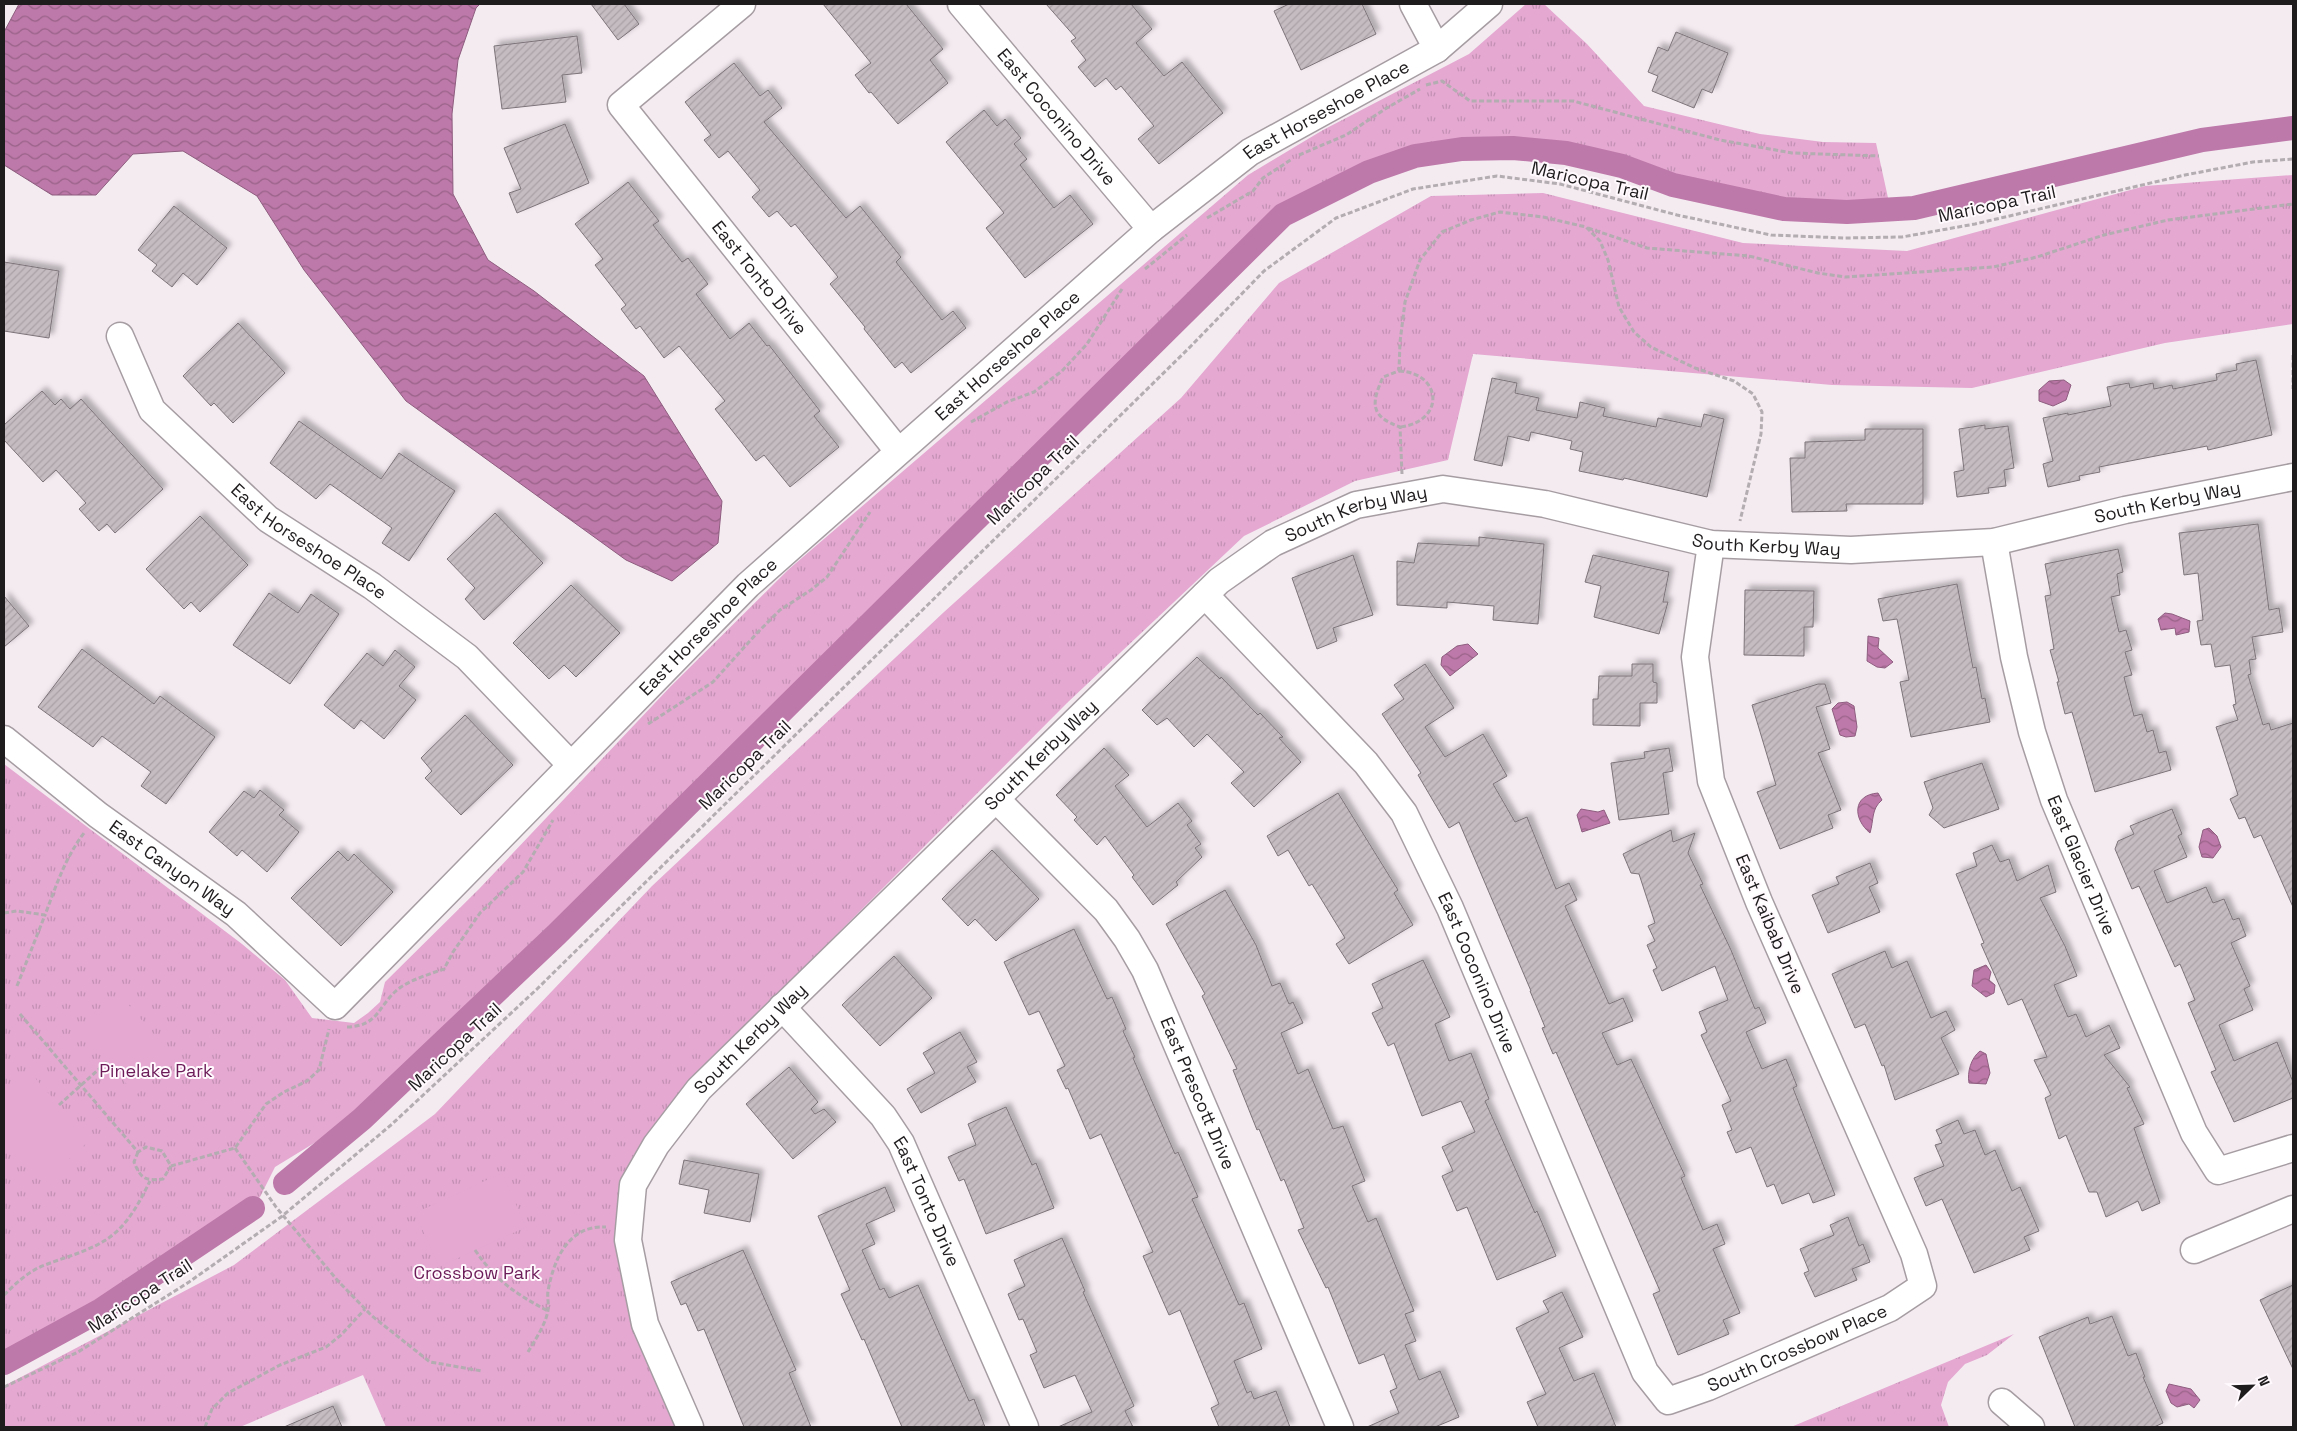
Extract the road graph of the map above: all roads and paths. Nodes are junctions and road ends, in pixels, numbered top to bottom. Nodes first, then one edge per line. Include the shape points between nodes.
1 (742, 4) edge
2 (961, 4) edge
3 (1412, 4) edge
4 (1489, 4) edge
5 (1437, 49) junction
6 (1879, 156) dead end
7 (2293, 159) edge
8 (2293, 204) edge
9 (1203, 221) dead end
10 (1586, 227) junction
11 (1151, 229) junction
12 (1188, 234) dead end
13 (1144, 271) dead end
14 (1128, 283) dead end
15 (120, 336) dead end
16 (2293, 355) edge
17 (1399, 371) junction
18 (2293, 389) edge
19 (1400, 427) junction
20 (964, 428) dead end
21 (898, 451) junction
22 (2293, 477) edge
23 (1402, 497) junction
24 (873, 506) dead end
25 (1994, 542) junction
26 (1723, 544) junction
27 (1205, 595) junction
28 (645, 726) dead end
29 (4, 739) edge
30 (571, 765) junction
31 (996, 799) junction
32 (556, 814) dead end
33 (98, 815) junction
34 (4, 913) edge
35 (45, 915) junction
36 (17, 986) dead end
37 (782, 1007) junction
38 (20, 1014) dead end
39 (337, 1022) junction
40 (108, 1062) dead end
41 (82, 1085) junction
42 (59, 1105) dead end
43 (235, 1148) junction
44 (2293, 1148) edge
45 (138, 1152) junction
46 (171, 1166) junction
47 (150, 1181) junction
48 (2293, 1209) edge
49 (283, 1215) junction
50 (630, 1228) junction
51 (475, 1250) dead end
52 (2194, 1250) dead end
53 (1923, 1286) joint
54 (4, 1295) edge
55 (365, 1309) junction
56 (548, 1311) junction
57 (528, 1352) dead end
58 (482, 1371) dead end
59 (4, 1387) edge
60 (1668, 1401) joint
61 (2002, 1402) dead end
62 (205, 1427) edge
63 (690, 1427) edge
64 (1025, 1427) edge
65 (1340, 1427) edge
66 (2031, 1427) edge

1 - 21 street, East Tonto Drive via 620,105
2 - 11 street, East Coconino Drive
3 - 5 street
4 - 5 street, East Horseshoe Place
5 - 11 street, East Horseshoe Place via 1250,152
6 - 9 path via 1792,154 1720,140 1573,101 1470,101 1442,81 1427,84 1346,135 1299,155 1263,178 1253,190
7 - 49 path, Maricopa Trail via 2252,162 2185,175 1975,224 1902,237 1771,235 1677,215 1560,184 1496,176 1413,189 1336,218 1264,271 537,989 391,1125
8 - 10 path via 2168,220 1994,267 1846,277 1749,256 1647,248
10 - 17 path via 1543,216 1500,212 1442,232 1420,260 1406,302
10 - 26 path via 1600,241 1619,307 1634,332 1660,351 1695,368 1734,381 1753,394 1762,412 1761,434
11 - 21 street, East Horseshoe Place
12 - 13 path
14 - 20 path via 1087,344 1062,371 1034,392 1007,402
15 - 30 street, East Horseshoe Place via 152,410 268,519 372,586 467,657
16 - 18 path
17 - 19 path via 1384,377 1375,394 1376,408 1383,421
17 - 19 path via 1413,372 1427,380 1432,394 1431,409 1424,420 1414,426
19 - 23 path
21 - 30 street, East Horseshoe Place via 748,585
22 - 25 street, South Kerby Way via 2125,510
23 - 26 street, South Kerby Way via 1443,489 1545,504
23 - 27 street, South Kerby Way via 1356,505 1273,543 1219,581
24 - 28 path via 827,577 780,610 756,632 714,682
25 - 26 street, South Kerby Way via 1850,550
25 - 44 street, East Glacier Drive via 2032,732 2054,800 2194,1133 2218,1171
26 - 53 street, East Kaibab Drive via 1695,657 1711,781 1759,902 1914,1254
27 - 31 street, South Kerby Way
27 - 60 street, East Coconino Drive via 1366,764 1404,814 1450,908 1645,1372
29 - 33 street, East Canyon Way
30 - 39 street, East Horseshoe Place
31 - 37 street, South Kerby Way
31 - 65 street, East Prescott Drive via 1106,910 1145,970
32 - 39 path via 523,872 480,913 444,969 402,986 390,996 374,1019 353,1027
33 - 35 path via 73,847
33 - 39 street, East Canyon Way via 236,914
34 - 35 path via 18,911
35 - 36 path
37 - 50 street, South Kerby Way via 700,1089 656,1145 634,1185
37 - 64 street, East Tonto Drive via 883,1116 901,1143
38 - 41 path
39 - 43 path via 319,1070 307,1081 266,1104
40 - 41 path
41 - 42 path
41 - 45 path
43 - 46 path
43 - 49 path
45 - 46 path via 146,1147 162,1151
45 - 47 path via 134,1162 139,1174
46 - 47 path via 163,1179
47 - 54 path via 138,1204 112,1236 68,1258 39,1267
48 - 52 street
49 - 55 path
49 - 59 path, Maricopa Trail via 189,1282 78,1352
50 - 56 path via 593,1226 573,1236 556,1260 548,1292
50 - 63 street, South Kerby Way via 628,1240 646,1324
51 - 56 path via 504,1285
53 - 60 street, South Crossbow Place via 1890,1308 1708,1387
55 - 58 path via 430,1362
55 - 62 path via 326,1348 280,1365 228,1393 212,1409
56 - 57 path
61 - 66 street

